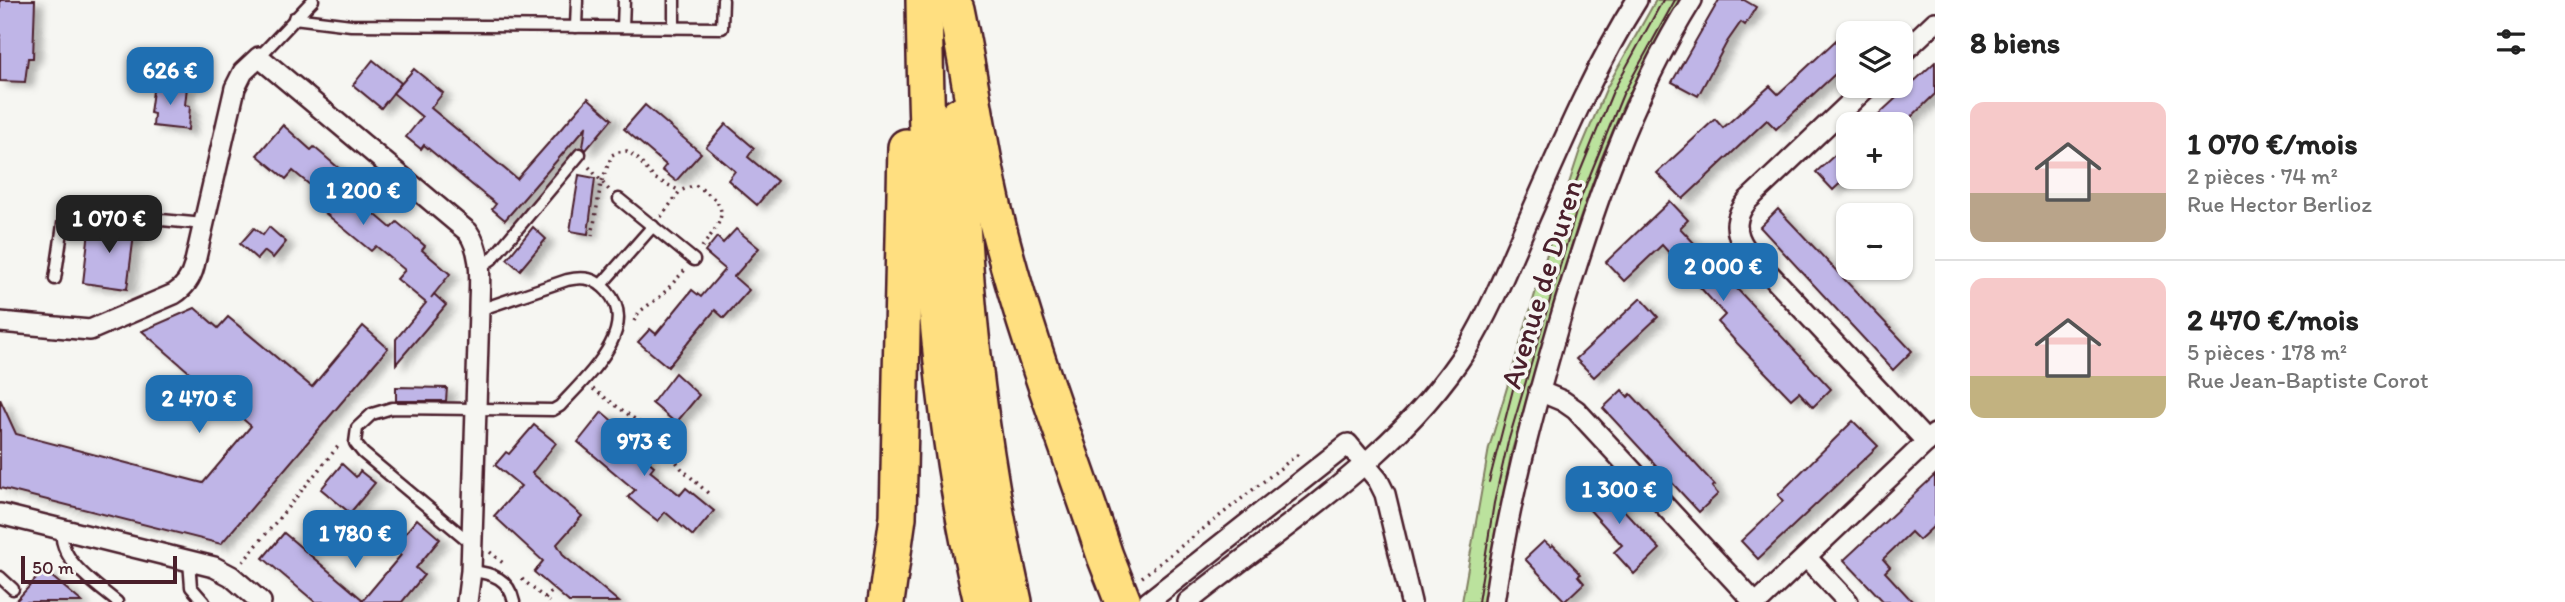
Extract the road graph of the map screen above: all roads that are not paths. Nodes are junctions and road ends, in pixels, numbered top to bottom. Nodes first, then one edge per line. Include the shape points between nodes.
1 (313, 0) edge
2 (577, 0) edge
3 (624, 0) edge
4 (674, 0) edge
5 (723, 0) edge
6 (909, 0) edge
7 (1637, 0) edge
8 (1692, 0) edge
9 (945, 3) edge
10 (294, 18) junction
11 (1935, 22) edge
12 (576, 27) junction
13 (623, 27) junction
14 (674, 28) junction
15 (1913, 43) edge
16 (259, 57) junction
17 (1855, 98) edge
18 (580, 154) road end
19 (619, 199) road end
20 (204, 225) junction
21 (653, 226) junction
22 (694, 260) road end
23 (480, 267) junction
24 (55, 279) dead end
25 (601, 285) junction
26 (479, 310) junction
27 (0, 322) edge
28 (1539, 391) junction
29 (476, 409) junction
30 (1931, 438) edge
31 (1365, 465) junction
32 (0, 514) edge
33 (62, 529) junction
34 (472, 544) junction
35 (1806, 556) junction
36 (188, 561) junction
37 (471, 571) junction
38 (0, 577) edge
39 (13, 589) dead end
40 (1130, 600) edge
41 (117, 602) edge
42 (204, 602) edge
43 (261, 602) edge
44 (467, 602) edge
45 (514, 602) edge
46 (886, 602) edge
47 (982, 602) edge
48 (1014, 602) edge
49 (1188, 602) edge
50 (1411, 602) edge
51 (1494, 602) edge
52 (1756, 602) edge
53 (1848, 602) edge

1 - 10 lane
2 - 12 lane
3 - 13 lane
4 - 14 lane
5 - 14 lane via 722,28
6 - 46 highway via 898,517
7 - 31 street via 1582,99 1478,330 1442,383
8 - 28 street, Avenue de Duren via 1658,60 1607,171
9 - 40 highway via 972,86 980,144 1008,265 1105,556
9 - 47 highway via 931,231 955,464
9 - 48 highway via 971,333 988,469
10 - 12 lane via 351,25
10 - 16 lane
11 - 15 street
12 - 13 lane
13 - 14 lane
16 - 20 street via 235,88
16 - 23 street via 468,232 477,247
17 - 30 street via 1748,200 1737,216 1737,233 1745,248
18 - 23 lane via 492,260
19 - 21 lane
20 - 24 lane via 65,211
20 - 27 street via 191,275 174,294 90,331
21 - 22 lane
21 - 25 lane
23 - 26 street
25 - 26 lane via 575,278
25 - 29 lane via 614,300 617,326 608,350 561,406 553,410
26 - 29 street
28 - 51 street, Avenue de Duren via 1515,484
28 - 52 street via 1576,410
29 - 34 street
29 - 34 lane via 384,409 357,428 354,438 363,453
30 - 35 street
31 - 40 street via 1348,444
31 - 49 street
31 - 50 street via 1385,494
32 - 33 street
33 - 36 street
33 - 41 lane via 63,546 76,565
34 - 37 street
35 - 52 street
35 - 53 street
36 - 42 lane via 191,587
36 - 43 street via 222,570
37 - 44 street
37 - 45 lane via 498,578 512,592
38 - 39 lane

